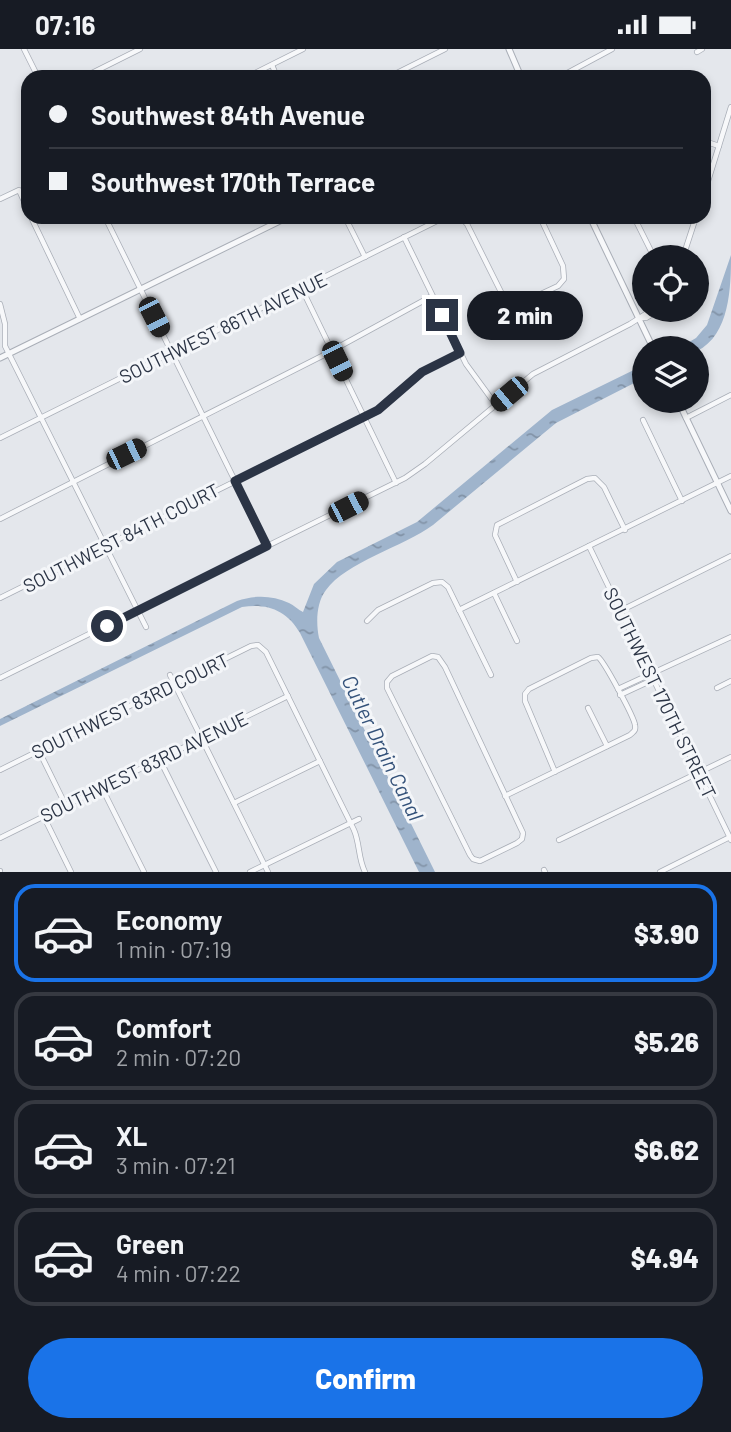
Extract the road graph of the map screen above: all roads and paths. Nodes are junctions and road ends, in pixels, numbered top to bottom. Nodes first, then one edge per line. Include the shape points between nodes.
1 (24, 49) edge
2 (140, 49) edge
3 (303, 49) edge
4 (445, 49) edge
5 (509, 49) edge
6 (612, 49) edge
7 (133, 51) edge
8 (272, 65) junction
9 (34, 70) edge
10 (97, 70) edge
11 (262, 70) edge
12 (274, 70) edge
13 (403, 70) edge
14 (520, 70) edge
15 (573, 70) edge
16 (731, 107) edge
17 (711, 143) edge
18 (719, 146) junction
19 (711, 172) edge
20 (21, 194) edge
21 (0, 199) edge
22 (34, 224) edge
23 (109, 224) edge
24 (274, 224) edge
25 (348, 224) edge
26 (431, 224) edge
27 (467, 224) edge
28 (543, 224) edge
29 (593, 224) edge
30 (638, 224) edge
31 (694, 224) edge
32 (404, 237) junction
33 (648, 245) edge
34 (687, 245) edge
35 (365, 257) junction
36 (140, 289) junction
37 (302, 289) junction
38 (432, 296) junction
39 (0, 304) edge
40 (632, 305) edge
41 (80, 319) junction
42 (632, 321) edge
43 (332, 350) junction
44 (171, 353) junction
45 (460, 353) junction
46 (8, 354) junction
47 (0, 358) edge
48 (731, 395) edge
49 (496, 405) junction
50 (684, 413) edge
51 (202, 416) junction
52 (364, 417) junction
53 (41, 418) junction
54 (686, 418) junction
55 (643, 420) dead end
56 (0, 438) edge
57 (731, 476) edge
58 (73, 481) junction
59 (235, 481) junction
60 (396, 483) junction
61 (718, 483) junction
62 (682, 501) junction
63 (731, 511) edge
64 (0, 519) edge
65 (625, 530) junction
66 (105, 546) junction
67 (267, 546) junction
68 (589, 546) junction
69 (731, 556) edge
70 (517, 582) junction
71 (494, 593) junction
72 (0, 598) edge
73 (459, 610) junction
74 (621, 610) junction
75 (138, 611) junction
76 (367, 621) dead end
77 (146, 627) dead end
78 (731, 637) edge
79 (517, 641) dead end
80 (170, 675) dead end
81 (491, 675) dead end
82 (652, 675) junction
83 (1, 676) edge
84 (731, 681) edge
85 (174, 684) junction
86 (717, 688) dead end
87 (618, 689) junction
88 (620, 695) junction
89 (288, 696) junction
90 (588, 708) dead end
91 (202, 739) junction
92 (607, 746) junction
93 (39, 751) junction
94 (731, 757) edge
95 (160, 760) junction
96 (320, 761) junction
97 (0, 770) edge
98 (555, 772) junction
99 (698, 773) junction
100 (102, 788) junction
101 (505, 796) junction
102 (234, 803) junction
103 (66, 806) junction
104 (44, 817) junction
105 (359, 819) dead end
106 (351, 823) junction
107 (0, 838) edge
108 (731, 838) edge
109 (559, 840) dead end
110 (264, 865) junction
111 (71, 872) edge
112 (144, 872) edge
113 (216, 872) edge
114 (250, 872) edge
115 (268, 872) edge
116 (365, 872) edge
117 (660, 872) edge

1 - 9 street
2 - 7 street
3 - 8 street
4 - 13 street
5 - 14 street
6 - 15 street
7 - 10 street
8 - 11 street
8 - 12 street
16 - 18 street
17 - 18 street
18 - 19 street
20 - 21 street via 19,190
22 - 41 street
23 - 36 street
24 - 36 street
25 - 35 street
26 - 32 street, SOUTHWEST 86TH AVENUE
27 - 28 street via 511,306 558,286 565,275
29 - 40 street
30 - 33 street
31 - 34 street
32 - 35 street, SOUTHWEST 86TH AVENUE
32 - 38 street
35 - 37 street, SOUTHWEST 86TH AVENUE
36 - 41 street
36 - 44 street
37 - 43 street
37 - 44 street, SOUTHWEST 86TH AVENUE
38 - 43 street
38 - 45 street
39 - 46 street
41 - 46 street
42 - 49 street via 538,371
43 - 51 street
43 - 52 street
44 - 51 street
44 - 53 street, SOUTHWEST 86TH AVENUE
45 - 49 street
45 - 52 street, SOUTHWEST 84TH COURT via 422,372
46 - 47 street
46 - 53 street
48 - 54 street
49 - 60 street
50 - 54 street
51 - 58 street
51 - 59 street
52 - 59 street, SOUTHWEST 84TH COURT
52 - 60 street
53 - 56 street, SOUTHWEST 86TH AVENUE
53 - 58 street
54 - 61 street
55 - 62 street
57 - 61 street
58 - 64 street
58 - 66 street
59 - 66 street, SOUTHWEST 84TH COURT
59 - 67 street
60 - 67 street
61 - 62 street
61 - 63 street
62 - 65 street
65 - 68 street
65 - 70 street via 604,487 598,479 587,479 495,527
66 - 72 street, SOUTHWEST 84TH COURT
66 - 75 street
67 - 75 street
68 - 70 street
68 - 74 street, SOUTHWEST 170TH STREET
69 - 74 street
70 - 71 street
71 - 73 street
71 - 79 street
73 - 76 street via 448,587 433,583 378,610
73 - 81 street
74 - 82 street, SOUTHWEST 170TH STREET
75 - 77 street
75 - 83 street
78 - 82 street
80 - 85 street
82 - 87 street
82 - 88 street via 648,682
82 - 99 street, SOUTHWEST 170TH STREET
84 - 86 street
85 - 89 street, SOUTHWEST 83RD COURT via 251,646 260,646
85 - 91 street
85 - 93 street, SOUTHWEST 83RD COURT
87 - 88 street
87 - 98 street via 598,657 524,694
88 - 92 street via 635,730
89 - 91 street, SOUTHWEST 83RD AVENUE
89 - 96 street
90 - 92 street
91 - 95 street, SOUTHWEST 83RD AVENUE
91 - 102 street
92 - 98 street
93 - 97 street, SOUTHWEST 83RD COURT
93 - 103 street
94 - 99 street
95 - 100 street, SOUTHWEST 83RD AVENUE
95 - 113 street
96 - 102 street
96 - 106 street
98 - 101 street
99 - 108 street, SOUTHWEST 170TH STREET
99 - 109 street
100 - 103 street, SOUTHWEST 83RD AVENUE
100 - 112 street
101 - 101 street via 522,839 476,860 389,692 387,682 395,674 438,657
102 - 110 street
103 - 104 street, SOUTHWEST 83RD AVENUE
104 - 107 street, SOUTHWEST 83RD AVENUE
104 - 111 street
105 - 106 street
106 - 110 street
106 - 116 street
108 - 117 street
110 - 114 street
110 - 115 street

